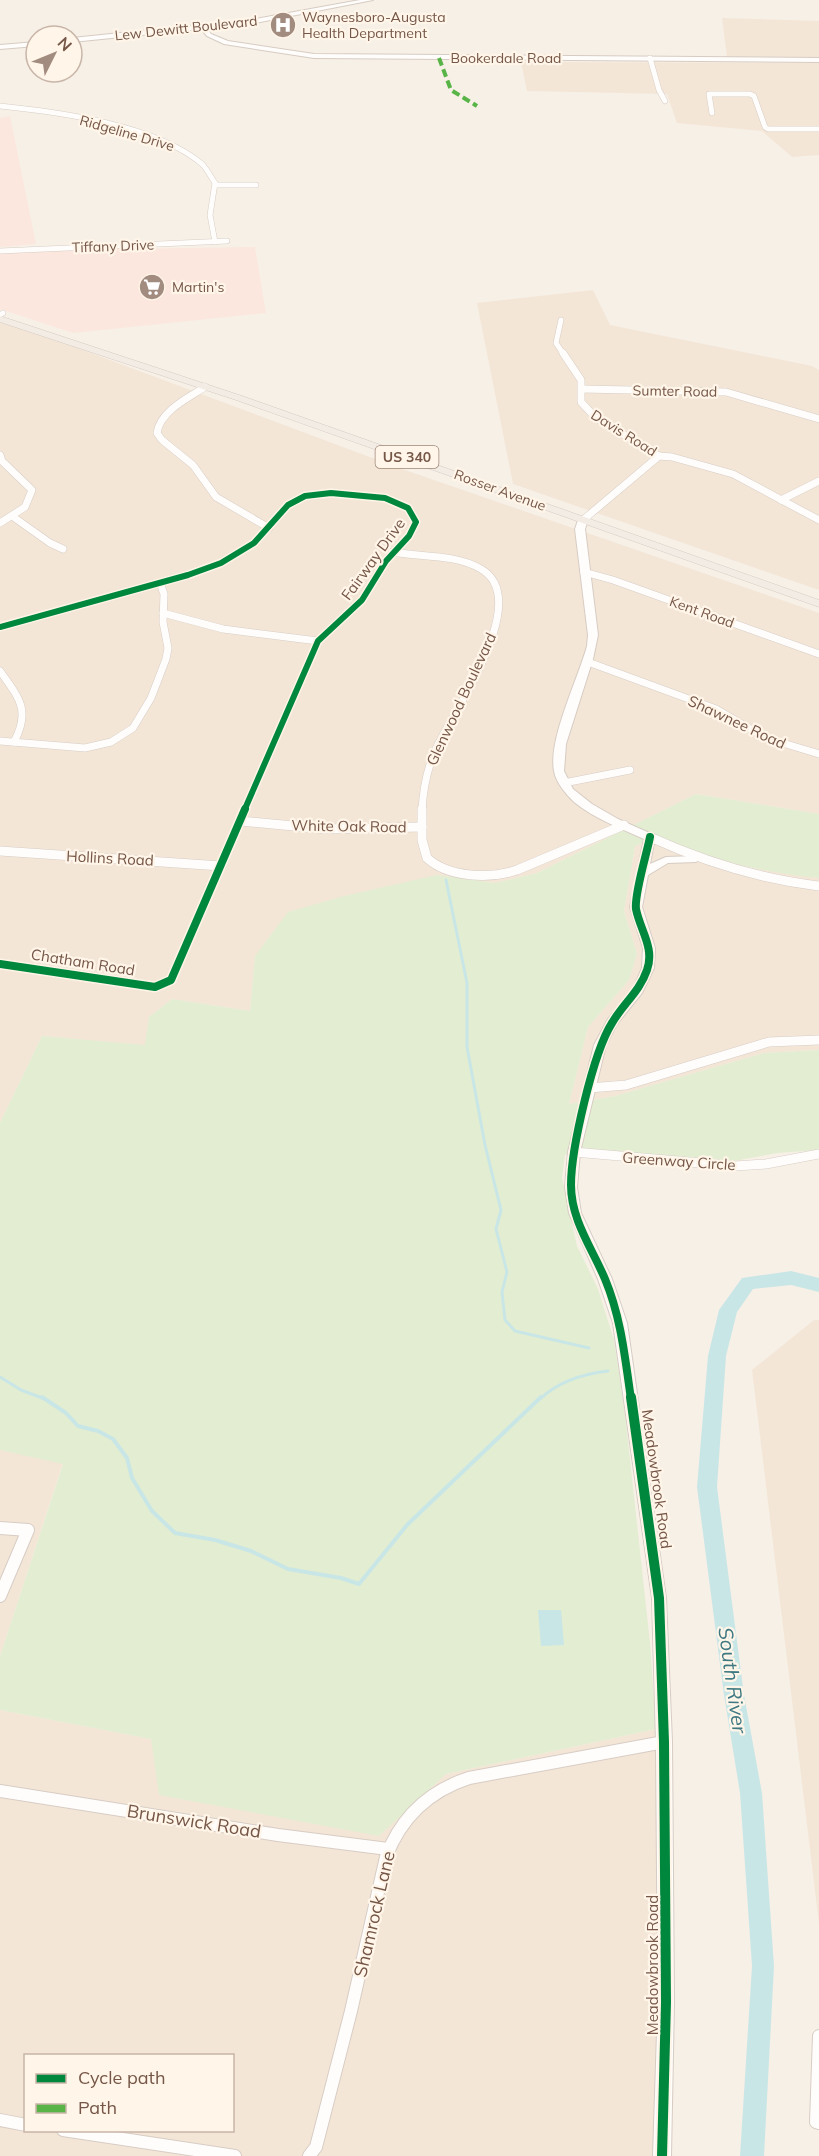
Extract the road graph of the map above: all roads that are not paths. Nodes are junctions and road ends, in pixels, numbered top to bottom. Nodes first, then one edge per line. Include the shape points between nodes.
1 (349, 0) edge
2 (370, 0) edge
3 (201, 26) junction
4 (84, 37) edge
5 (24, 43) edge
6 (0, 45) edge
7 (651, 58) junction
8 (819, 60) edge
9 (665, 102) dead end
10 (0, 106) edge
11 (712, 113) dead end
12 (819, 129) edge
13 (216, 185) junction
14 (256, 185) dead end
15 (215, 242) junction
16 (227, 242) dead end
17 (0, 251) edge
18 (1, 315) edge
19 (561, 320) dead end
20 (205, 387) junction
21 (582, 389) junction
22 (819, 419) edge
23 (0, 451) edge
24 (659, 456) junction
25 (819, 481) edge
26 (781, 500) junction
27 (12, 516) junction
28 (584, 520) junction
29 (819, 520) edge
30 (0, 523) edge
31 (269, 528) junction
32 (63, 549) dead end
33 (392, 552) junction
34 (584, 572) junction
35 (160, 583) junction
36 (819, 604) edge
37 (163, 613) junction
38 (0, 627) edge
39 (318, 641) junction
40 (819, 654) edge
41 (588, 662) junction
42 (0, 671) edge
43 (0, 741) edge
44 (14, 742) junction
45 (819, 754) edge
46 (630, 770) dead end
47 (564, 783) junction
48 (240, 821) junction
49 (624, 825) junction
50 (422, 827) junction
51 (650, 837) junction
52 (0, 851) edge
53 (696, 859) junction
54 (221, 866) junction
55 (644, 873) junction
56 (819, 886) edge
57 (0, 964) edge
58 (162, 986) joint
59 (819, 1040) edge
60 (589, 1088) junction
61 (574, 1152) junction
62 (819, 1154) edge
63 (0, 1528) edge
64 (0, 1596) edge
65 (664, 1743) junction
66 (0, 1791) edge
67 (388, 1849) junction
68 (819, 2036) edge
69 (0, 2120) edge
70 (818, 2123) edge
71 (24, 2125) edge
72 (76, 2132) edge
73 (213, 2154) edge
74 (236, 2156) edge
75 (309, 2156) edge
76 (662, 2156) edge

1 - 3 street, Lew Dewitt Boulevard
2 - 3 street, Lew Dewitt Boulevard via 286,16
3 - 4 street, Lew Dewitt Boulevard
3 - 7 street, Bookerdale Road via 226,43 314,56
5 - 6 street
7 - 8 street, Bookerdale Road
7 - 9 street
10 - 13 street, Ridgeline Drive via 85,119 162,141 190,153 208,170
11 - 12 street via 709,94 750,94 768,129
13 - 14 street
13 - 15 street via 210,215
15 - 16 street, Tiffany Drive
15 - 17 street, Tiffany Drive
18 - 20 main road, Rosser Avenue / US 340
19 - 21 street, Davis Road via 556,343 578,374
20 - 28 main road, Rosser Avenue / US 340
20 - 31 street via 170,411 158,425 157,433 193,465 216,497
21 - 22 street, Sumter Road via 714,390
21 - 24 street, Davis Road via 581,402 588,412
23 - 27 street via 2,461 32,490 27,505
24 - 26 street, Davis Road via 733,474
24 - 28 street
25 - 26 street
26 - 29 street, Davis Road
27 - 30 street
27 - 32 street
28 - 34 street via 580,529
28 - 36 main road, Rosser Avenue / US 340
31 - 33 street, Fairway Drive via 288,505 305,496 331,493 385,498 408,508 416,522 413,531
31 - 35 street, Fairway Drive via 234,556
33 - 39 street, Fairway Drive via 357,606
33 - 50 street, Glenwood Boulevard via 474,566 489,573 498,590 497,616 488,648 427,770
34 - 40 street, Kent Road
34 - 41 street via 593,635
35 - 37 street
35 - 38 street, Fairway Drive
37 - 39 street via 223,629
37 - 44 street via 168,639 166,659 151,698 133,728 111,742 85,748
39 - 48 street, Fairway Drive
41 - 45 street, Shawnee Road via 716,709 766,738
41 - 47 street via 559,749 558,769
42 - 44 street via 24,708 23,725
43 - 44 street
46 - 47 street
47 - 49 street via 588,807
48 - 50 street, White Oak Road via 325,829
48 - 54 street, Fairway Drive
49 - 50 street, Glenwood Boulevard via 507,873 490,876 432,863 421,847
49 - 51 street
51 - 53 street
51 - 55 street, Meadowbrook Road
52 - 54 street, Hollins Road
53 - 55 street via 666,860
53 - 56 street via 763,879
54 - 58 street, Fairway Drive via 171,980
55 - 60 street, Meadowbrook Road via 636,907 649,948 648,968 638,990 605,1034
57 - 58 street, Chatham Road
59 - 60 street via 767,1041 645,1080
60 - 61 street, Meadowbrook Road
61 - 62 street, Greenway Circle via 735,1166
61 - 65 street, Meadowbrook Road via 571,1187 576,1213 620,1323 630,1383 659,1598
63 - 64 street via 28,1530
65 - 67 street, Shamrock Lane via 596,1753 452,1784 414,1810
65 - 76 street, Meadowbrook Road via 666,2002
66 - 67 street, Brunswick Road
67 - 75 street, Shamrock Lane via 351,2011 317,2140
68 - 70 street
69 - 71 street
72 - 73 street
73 - 74 street

